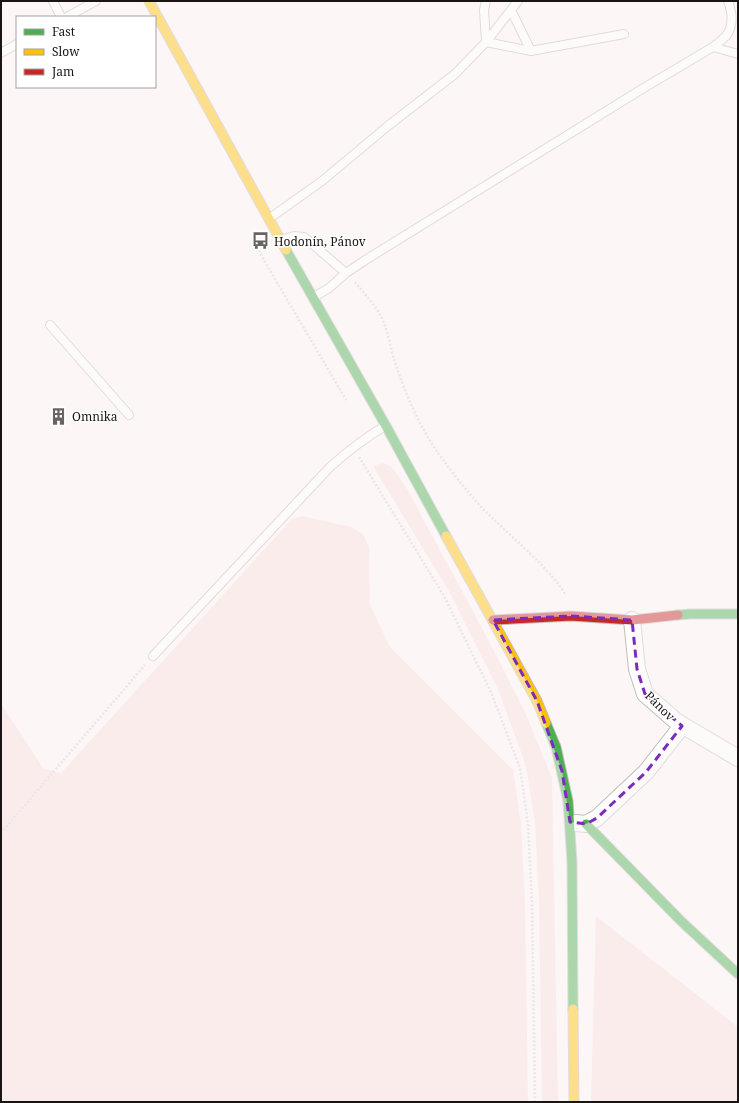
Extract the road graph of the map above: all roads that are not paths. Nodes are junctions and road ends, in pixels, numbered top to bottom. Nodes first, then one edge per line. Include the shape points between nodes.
1 (53, 1) edge
2 (96, 1) edge
3 (149, 1) edge
4 (486, 1) edge
5 (518, 1) edge
6 (728, 1) edge
7 (511, 10) junction
8 (61, 16) edge
9 (69, 16) edge
10 (624, 34) dead end
11 (486, 42) junction
12 (16, 45) edge
13 (713, 47) junction
14 (532, 51) junction
15 (1, 53) edge
16 (738, 54) edge
17 (270, 219) junction
18 (282, 239) junction
19 (346, 273) junction
20 (314, 297) junction
21 (50, 325) dead end
22 (129, 415) dead end
23 (386, 426) junction
24 (738, 614) edge
25 (493, 620) junction
26 (632, 620) junction
27 (153, 656) road end
28 (682, 726) junction
29 (738, 758) edge
30 (578, 823) junction
31 (738, 974) edge
32 (574, 1102) edge

1 - 8 lane
2 - 9 lane
3 - 17 main road
4 - 11 lane
5 - 7 lane
6 - 13 lane via 732,14 731,26 726,35
7 - 11 lane
7 - 14 lane
10 - 14 lane
11 - 14 lane
11 - 17 lane via 455,74 322,181
12 - 15 lane
13 - 16 lane
13 - 19 lane
17 - 18 main road
18 - 19 lane via 304,237
18 - 20 main road
19 - 20 lane
20 - 23 main road
21 - 22 lane
23 - 25 main road
23 - 27 lane via 368,436 330,467
24 - 26 main road via 690,614
25 - 26 main road via 571,616
25 - 30 main road via 537,701 556,747 568,801
26 - 28 street, Pánov via 637,669 645,694
28 - 29 street, Pánov
28 - 30 street via 646,772 597,818
30 - 31 main road
30 - 32 main road via 572,862

